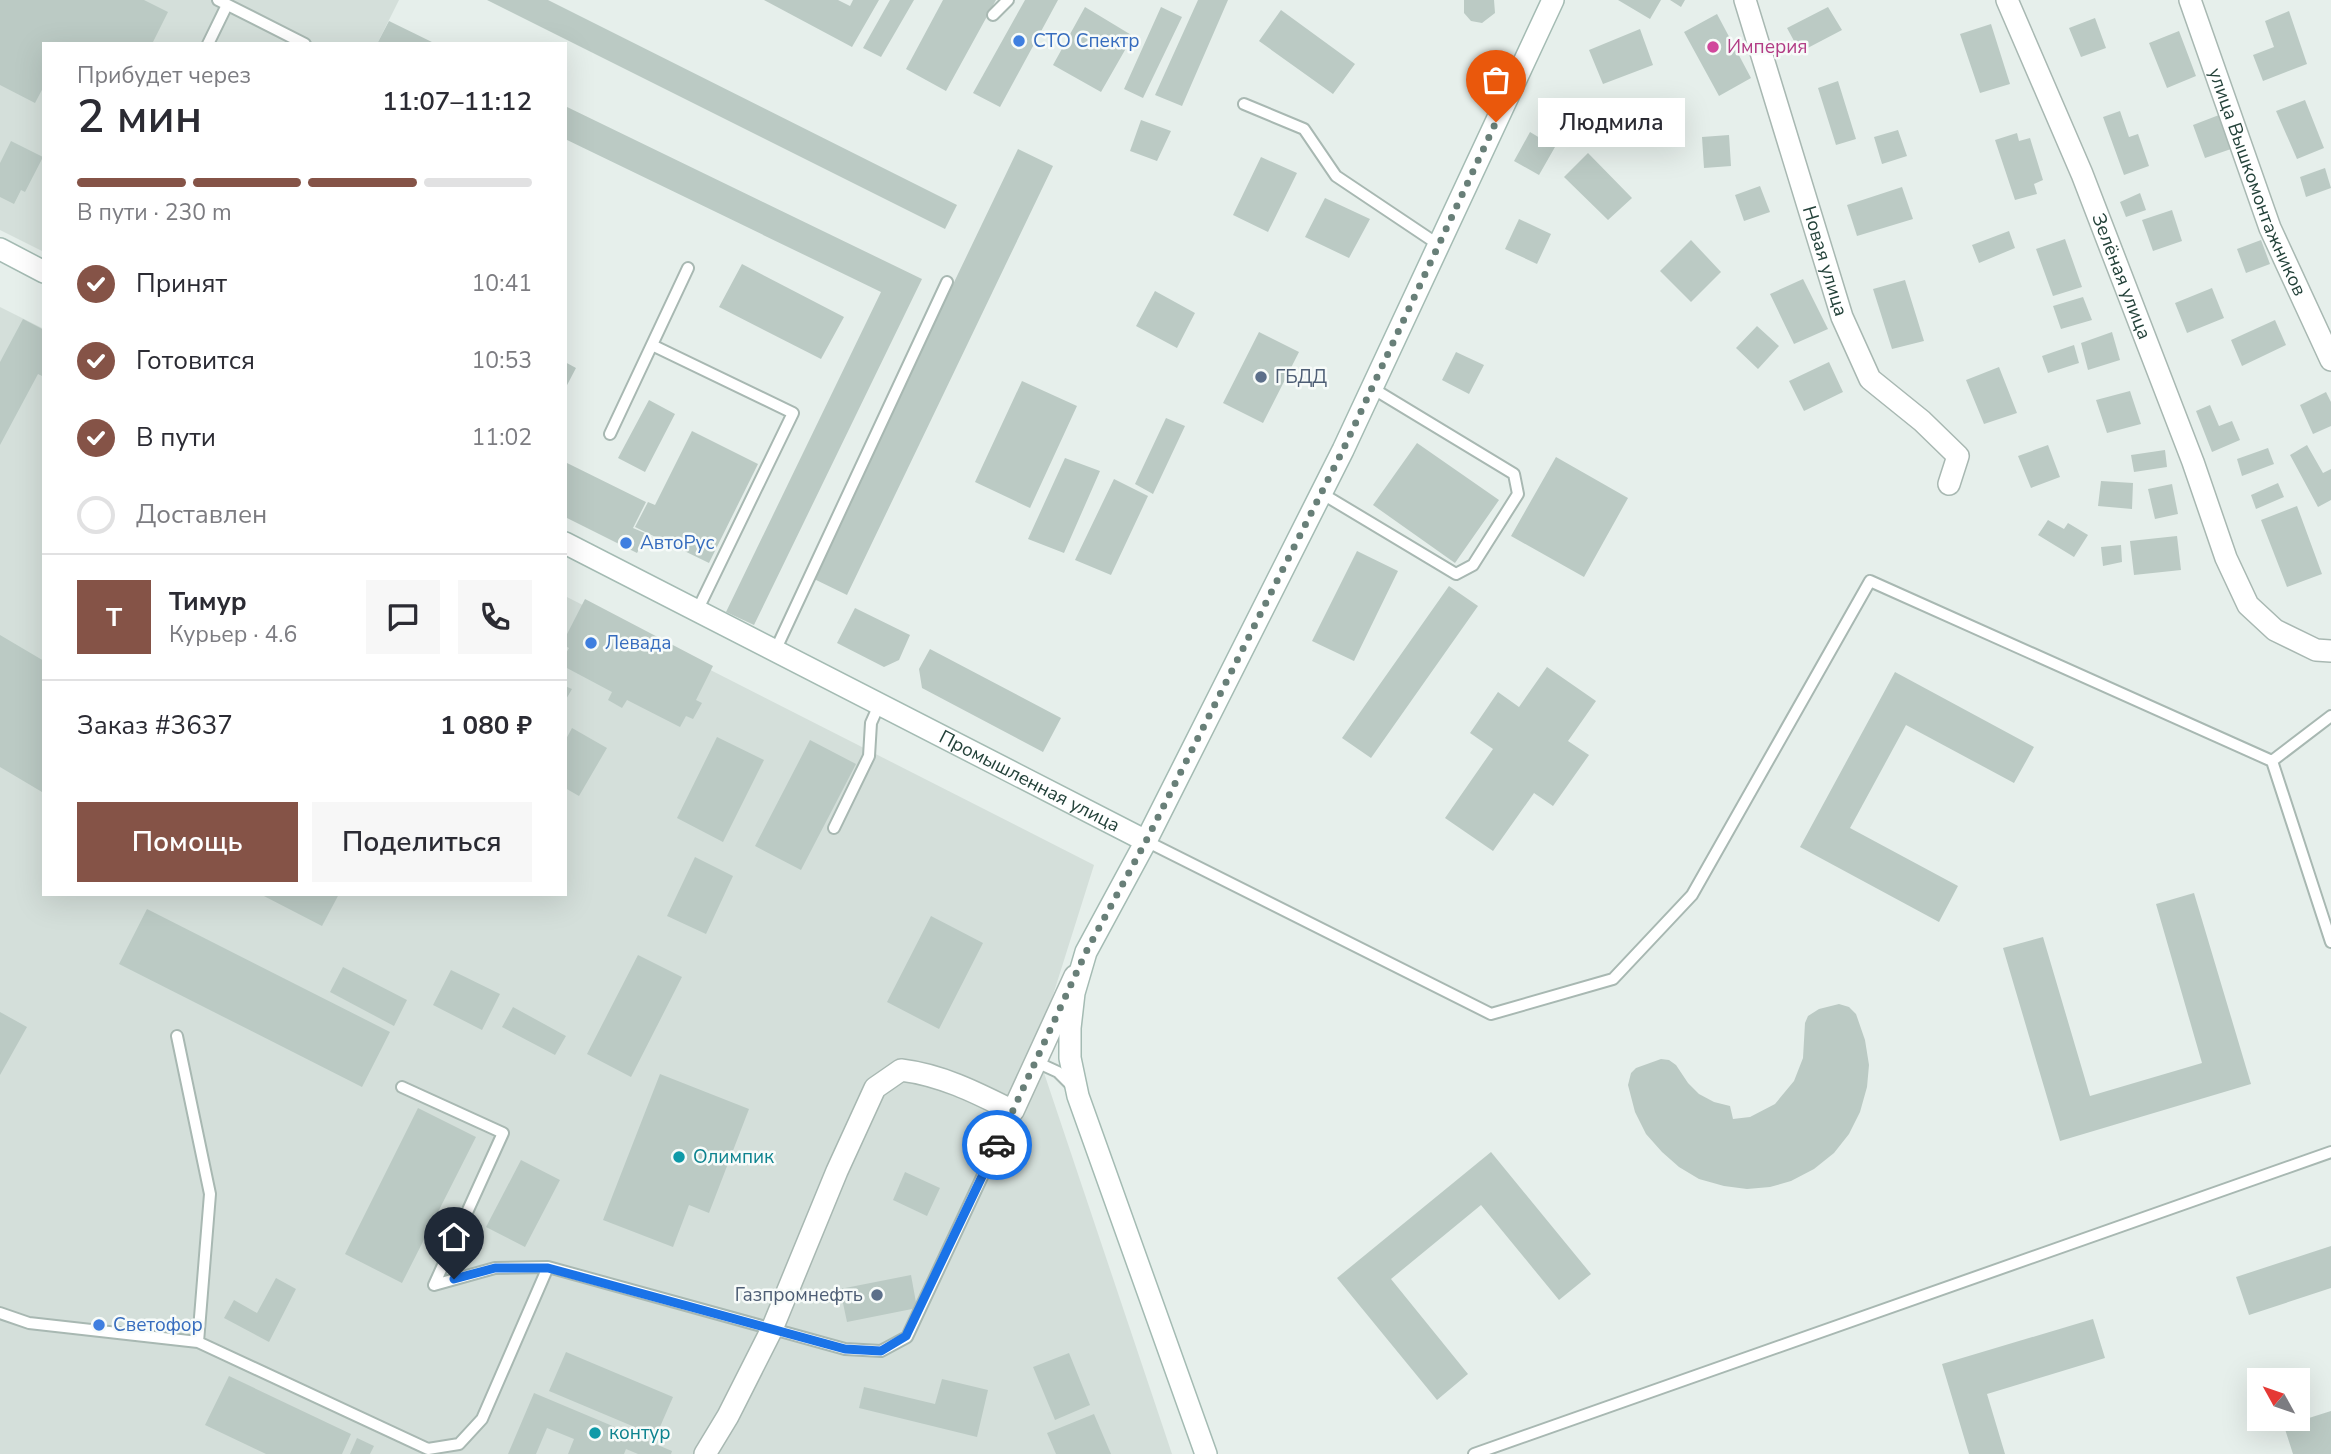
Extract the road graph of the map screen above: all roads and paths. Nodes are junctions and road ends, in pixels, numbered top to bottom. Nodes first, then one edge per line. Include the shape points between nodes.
1 (1008, 0) edge
2 (1553, 0) edge
3 (1745, 0) edge
4 (2007, 0) edge
5 (2190, 0) edge
6 (223, 2) edge
7 (993, 15) dead end
8 (209, 42) edge
9 (301, 42) edge
10 (1244, 104) dead end
11 (1438, 245) junction
12 (0, 249) edge
13 (688, 268) dead end
14 (42, 271) edge
15 (947, 282) dead end
16 (652, 345) junction
17 (2331, 360) edge
18 (1372, 388) junction
19 (610, 434) dead end
20 (1949, 484) dead end
21 (1321, 493) junction
22 (567, 544) edge
23 (698, 611) junction
24 (775, 651) junction
25 (2331, 651) edge
26 (879, 705) junction
27 (2331, 716) edge
28 (2272, 761) junction
29 (834, 828) dead end
30 (1146, 841) junction
31 (2331, 943) edge
32 (1086, 952) junction
33 (177, 1037) dead end
34 (1034, 1061) junction
35 (402, 1087) dead end
36 (1078, 1096) junction
37 (1013, 1111) junction
38 (2331, 1152) edge
39 (548, 1268) junction
40 (0, 1313) edge
41 (772, 1329) junction
42 (198, 1342) junction
43 (705, 1454) edge
44 (1206, 1454) edge
45 (1474, 1454) edge

1 - 7 lane
2 - 11 street
3 - 20 street, Новая улица via 1842,317 1870,380 1958,456
4 - 25 street, Зелёная улица via 2082,174 2226,558 2248,605 2275,630 2316,650
5 - 17 street, улица Вышкомонтажников via 2270,228
6 - 8 lane
6 - 9 lane
10 - 11 lane via 1304,129 1336,176
11 - 18 street
12 - 14 street
13 - 16 lane
15 - 24 lane
16 - 19 lane
16 - 23 lane via 793,412
18 - 21 street
18 - 21 lane via 1514,474 1518,494 1473,565 1456,574
21 - 30 street
22 - 23 street, Промышленная улица
23 - 24 street, Промышленная улица
24 - 26 street, Промышленная улица
26 - 29 lane via 871,723 869,757
26 - 30 street, Промышленная улица
27 - 28 lane
28 - 30 lane via 1870,580 1692,895 1613,979 1491,1014
28 - 31 lane
30 - 32 street
32 - 34 street
32 - 36 street via 1070,1028 1070,1058
33 - 42 lane via 210,1194
34 - 36 lane via 1066,1079
34 - 37 street
35 - 39 lane via 503,1133 434,1285 495,1268
36 - 44 street
37 - 41 lane via 906,1336 881,1351 857,1350
37 - 41 street via 924,1073 901,1070 874,1088
38 - 45 lane
39 - 41 lane
39 - 42 lane via 482,1419 459,1444 428,1449
40 - 42 lane via 29,1323
41 - 43 street

